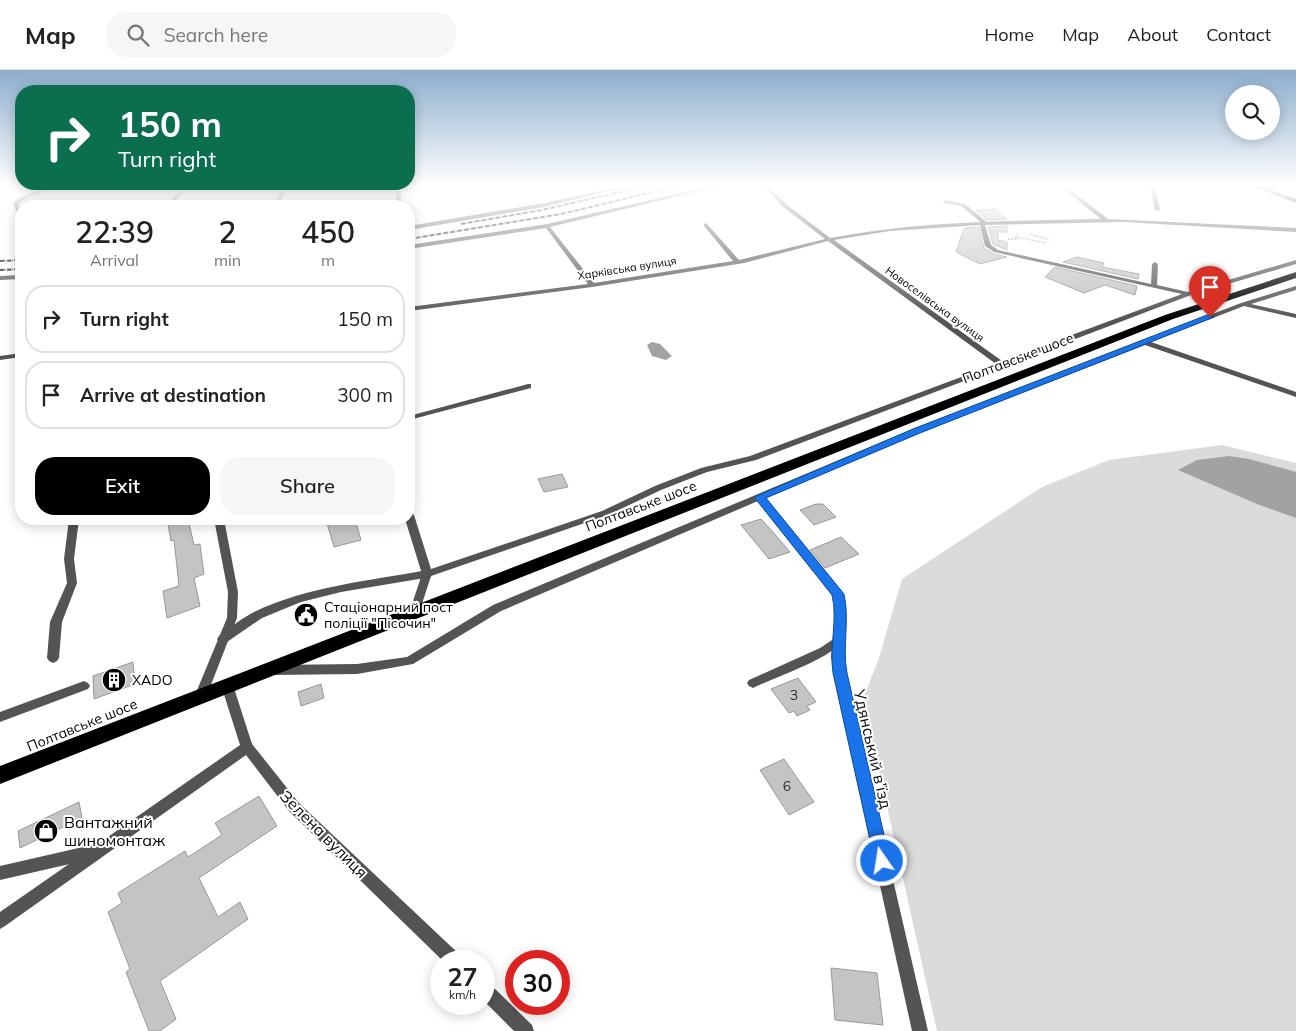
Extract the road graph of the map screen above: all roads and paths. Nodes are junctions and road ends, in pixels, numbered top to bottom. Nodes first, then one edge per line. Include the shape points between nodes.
1 (522, 230) edge
2 (550, 230) edge
3 (710, 230) edge
4 (818, 230) edge
5 (885, 230) edge
6 (985, 230) edge
7 (1022, 233) dead end
8 (1026, 234) dead end
9 (831, 239) junction
10 (1008, 239) dead end
11 (1020, 240) junction
12 (1050, 240) dead end
13 (1046, 243) dead end
14 (415, 246) edge
15 (737, 262) junction
16 (1296, 262) edge
17 (1155, 264) dead end
18 (1296, 275) edge
19 (15, 277) edge
20 (0, 278) edge
21 (592, 285) junction
22 (1154, 286) junction
23 (1296, 288) edge
24 (1189, 294) junction
25 (1243, 304) junction
26 (415, 308) edge
27 (1296, 316) edge
28 (1144, 342) junction
29 (15, 356) edge
30 (0, 358) edge
31 (1001, 364) junction
32 (528, 386) dead end
33 (1296, 395) edge
34 (415, 416) edge
35 (760, 497) junction
36 (73, 525) edge
37 (220, 525) edge
38 (412, 525) edge
39 (427, 574) junction
40 (414, 613) junction
41 (223, 639) junction
42 (838, 640) junction
43 (53, 658) dead end
44 (266, 670) junction
45 (753, 683) dead end
46 (227, 685) junction
47 (84, 686) dead end
48 (201, 695) junction
49 (0, 717) edge
50 (246, 748) junction
51 (0, 775) edge
52 (101, 850) junction
53 (0, 873) edge
54 (0, 921) edge
55 (443, 950) edge
56 (495, 1001) edge
57 (526, 1031) edge
58 (920, 1031) edge

1 - 14 street
2 - 21 street
3 - 15 street
4 - 9 street, Новоселівська вулиця
5 - 9 street, Харківська вулиця
6 - 22 street via 988,246 996,251
7 - 11 path via 1015,236
8 - 12 path
9 - 15 street, Харківська вулиця
9 - 31 street, Новоселівська вулиця
10 - 11 path
11 - 13 path
15 - 21 street, Харківська вулиця
16 - 24 street
17 - 22 street
18 - 40 highway, Полтавське шосе via 1169,317
19 - 20 street
21 - 26 street, Харківська вулиця
22 - 24 street
23 - 25 street
24 - 31 street
25 - 27 street
25 - 28 street
28 - 33 street
28 - 35 street via 916,431
29 - 30 street
31 - 39 street via 753,458 704,470 588,520
32 - 34 street
35 - 42 street, Удянський в’їзд via 838,594 841,607
35 - 44 street via 497,608 409,661 357,669
36 - 43 street via 69,559 72,583 56,622
37 - 41 street via 233,592 232,618
38 - 39 street
39 - 40 street
39 - 41 street via 320,593 285,604 258,615
40 - 44 highway, Полтавське шосе
41 - 48 street
42 - 45 street via 824,651
42 - 58 street, Удянський в’їзд via 837,657 843,690
44 - 46 highway, Полтавське шосе
46 - 48 highway, Полтавське шосе
46 - 50 street, Зелена вулиця
47 - 49 street
48 - 51 highway, Полтавське шосе
50 - 52 street
50 - 55 street, Зелена вулиця via 294,807
52 - 53 street
52 - 54 street
56 - 57 street

